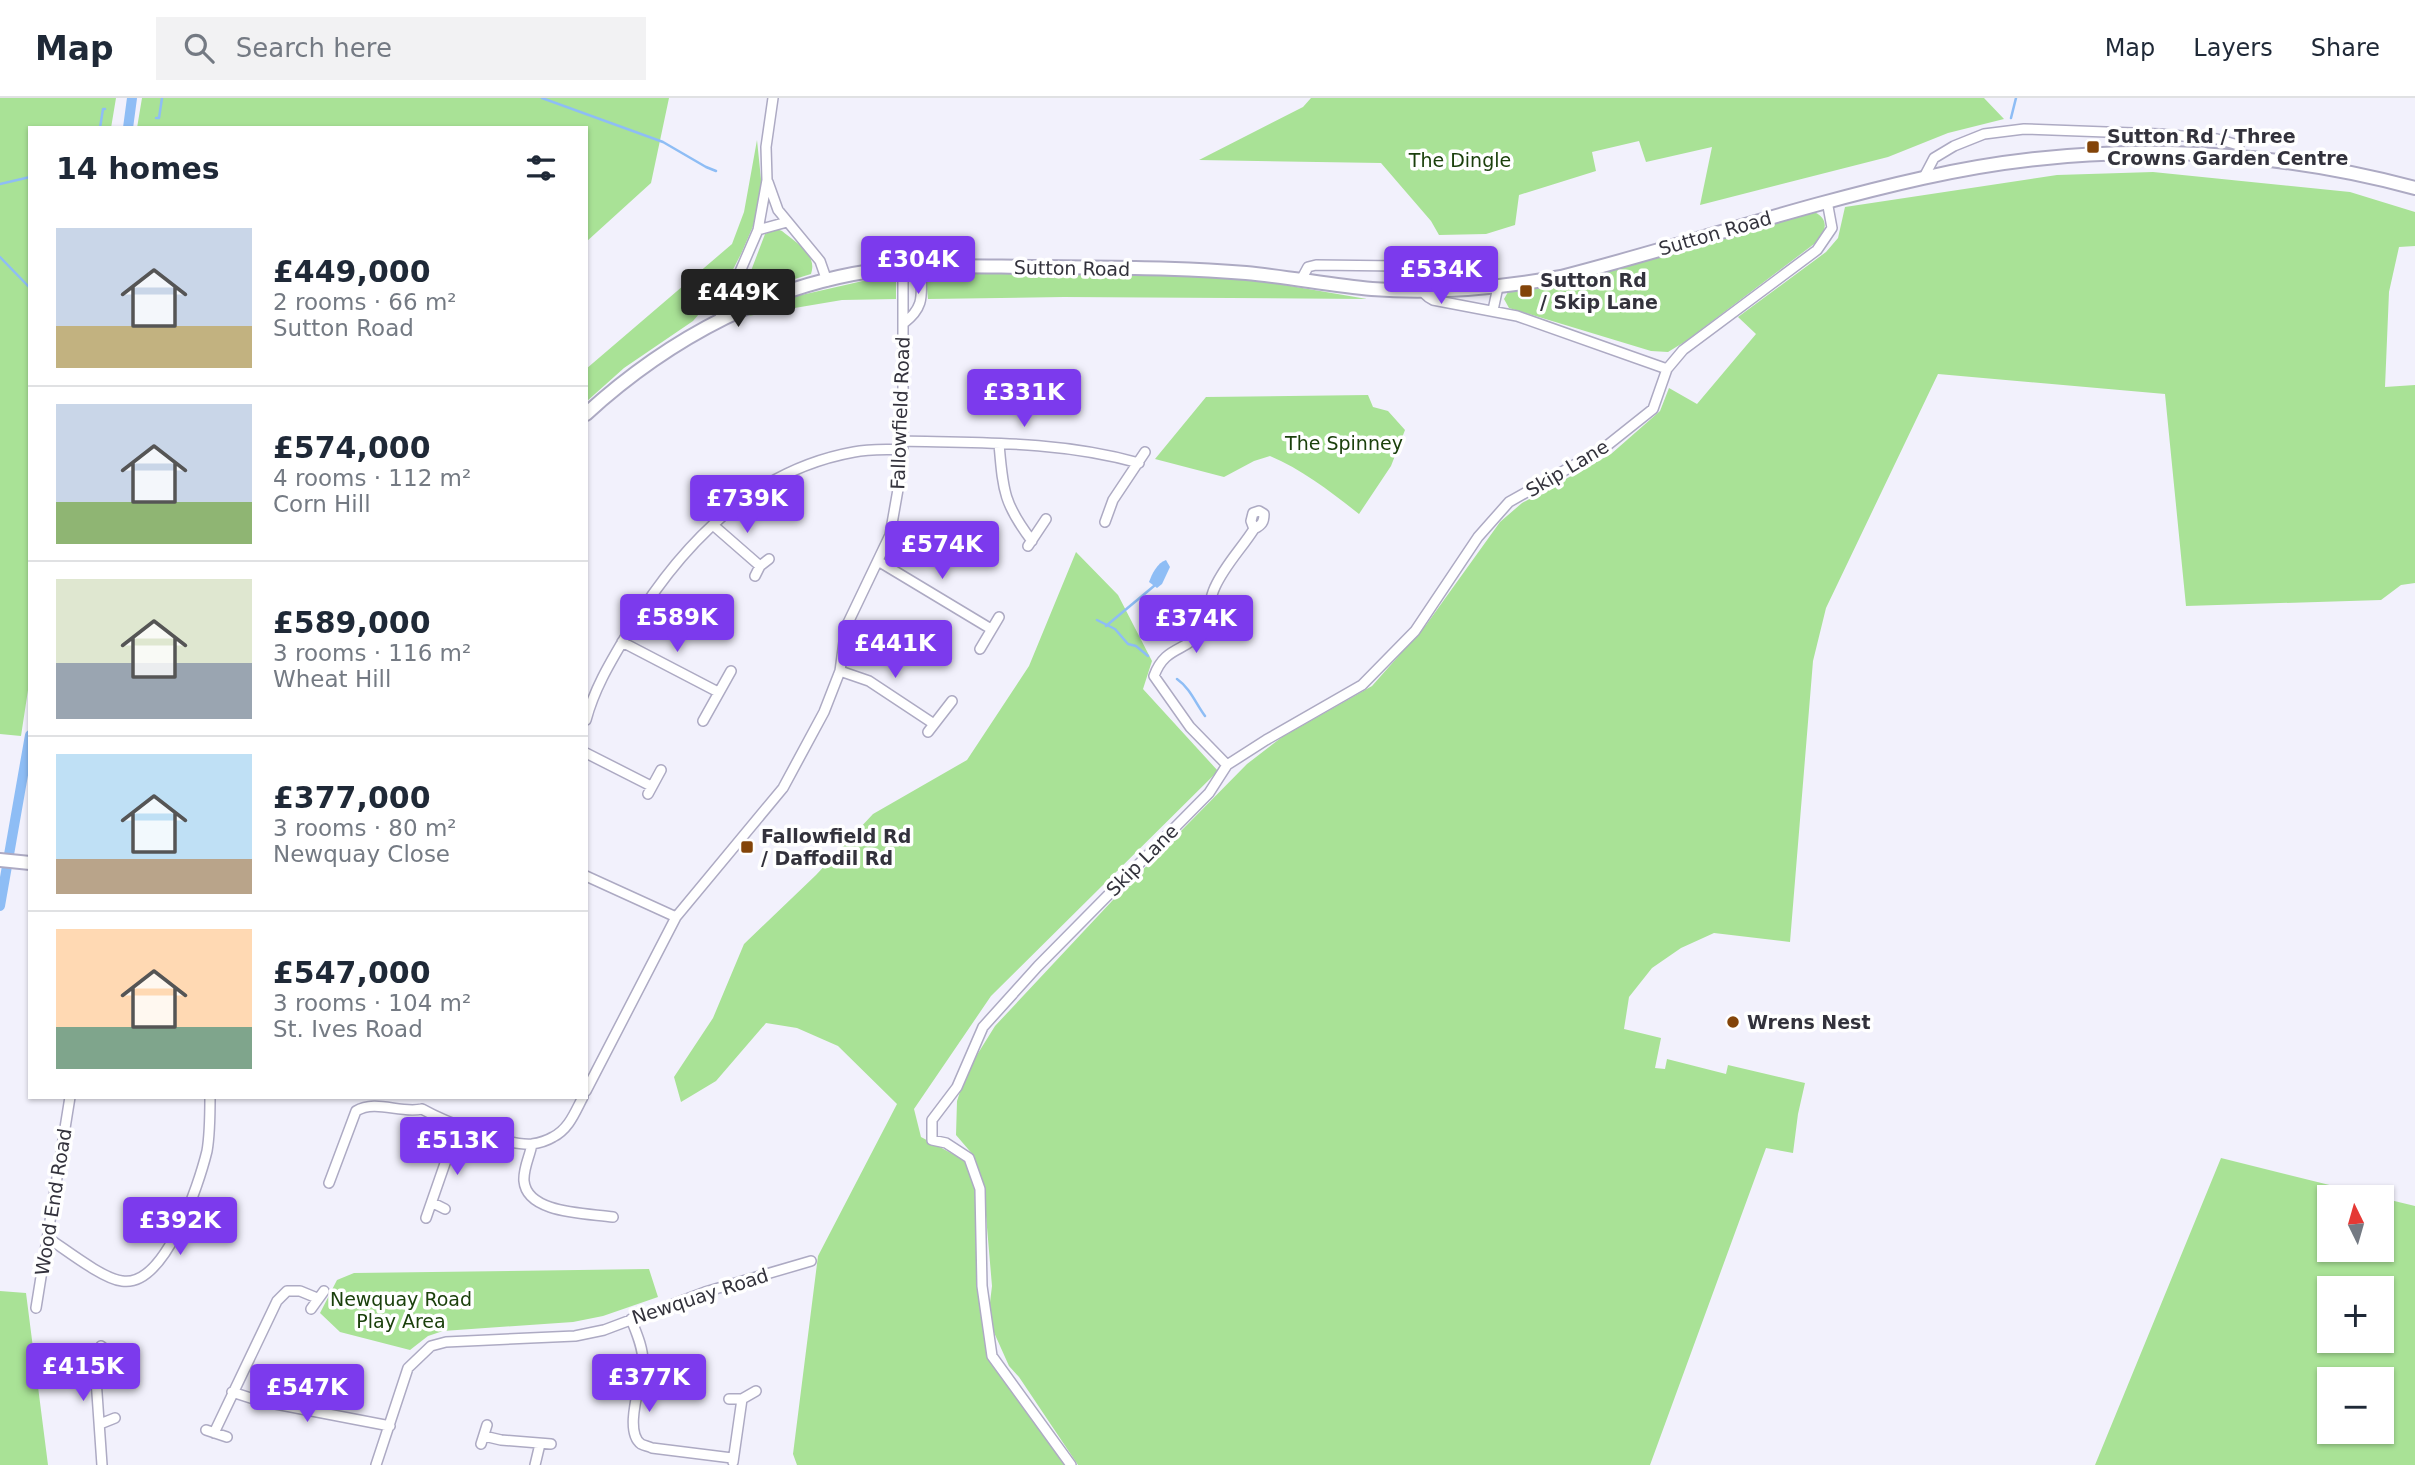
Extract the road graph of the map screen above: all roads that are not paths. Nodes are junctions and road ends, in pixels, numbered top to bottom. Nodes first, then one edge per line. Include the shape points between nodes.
1 (773, 98) edge
2 (2241, 156) junction
3 (1924, 177) junction
4 (767, 180) junction
5 (2415, 188) edge
6 (1827, 201) junction
7 (787, 222) junction
8 (758, 230) junction
9 (921, 268) junction
10 (903, 269) junction
11 (1301, 280) junction
12 (827, 281) junction
13 (1498, 287) junction
14 (1422, 290) junction
15 (1493, 310) junction
16 (720, 318) junction
17 (904, 323) junction
18 (1667, 369) junction
19 (588, 412) edge
20 (999, 444) junction
21 (903, 445) junction
22 (1145, 452) dead end
23 (1139, 463) junction
24 (1046, 519) dead end
25 (1105, 522) dead end
26 (713, 525) junction
27 (1254, 529) dead end
28 (769, 559) dead end
29 (878, 561) junction
30 (760, 566) junction
31 (755, 576) dead end
32 (999, 617) dead end
33 (991, 629) junction
34 (622, 642) junction
35 (980, 649) dead end
36 (731, 671) dead end
37 (840, 671) junction
38 (718, 692) junction
39 (589, 696) edge
40 (953, 701) dead end
41 (703, 721) dead end
42 (934, 724) junction
43 (928, 732) dead end
44 (588, 754) edge
45 (1227, 765) junction
46 (661, 770) dead end
47 (0, 860) edge
48 (27, 863) edge
49 (588, 877) edge
50 (676, 917) junction
51 (588, 1086) edge
52 (70, 1099) edge
53 (210, 1099) edge
54 (421, 1099) edge
55 (582, 1099) edge
56 (422, 1109) junction
57 (458, 1126) junction
58 (532, 1144) junction
59 (334, 1170) junction
60 (345, 1175) dead end
61 (329, 1182) dead end
62 (432, 1203) junction
63 (444, 1209) dead end
64 (615, 1216) dead end
65 (426, 1218) dead end
66 (48, 1238) junction
67 (811, 1261) dead end
68 (324, 1291) dead end
69 (317, 1298) junction
70 (36, 1307) dead end
71 (312, 1309) dead end
72 (631, 1319) junction
73 (108, 1352) dead end
74 (756, 1391) dead end
75 (232, 1392) junction
76 (742, 1398) junction
77 (729, 1399) dead end
78 (116, 1418) dead end
79 (100, 1424) junction
80 (487, 1425) dead end
81 (390, 1426) junction
82 (227, 1437) dead end
83 (540, 1444) junction
84 (551, 1444) dead end
85 (733, 1461) edge
86 (102, 1465) edge
87 (376, 1465) edge
88 (535, 1465) edge
89 (1070, 1465) edge

1 - 4 street
2 - 3 main road, Sutton Road via 2096,155 2037,159
2 - 3 street, Sutton Road via 2238,145 2217,139 2024,129 1984,134 1954,146 1934,158
2 - 5 main road, Sutton Road via 2320,166
3 - 6 main road, Sutton Road
4 - 7 street
4 - 8 street
6 - 13 main road, Sutton Road via 1561,277
6 - 18 street, Skip Lane via 1832,228 1817,250 1683,350
7 - 8 street
7 - 12 street via 820,261
8 - 16 street
9 - 10 main road, Sutton Road
9 - 11 main road, Sutton Road via 1189,270
9 - 17 street, Fallowfield Road via 922,303
10 - 12 main road, Sutton Road
10 - 17 street, Fallowfield Road
11 - 14 main road, Sutton Road
11 - 14 street via 1308,267 1316,265 1400,266
12 - 16 main road, Sutton Road
13 - 14 main road, Sutton Road
13 - 15 street
14 - 15 street via 1433,300
15 - 18 street
16 - 19 main road, Sutton Road via 627,378
17 - 21 street, Fallowfield Road
18 - 45 street, Skip Lane via 1653,408 1604,448 1508,502 1478,537 1415,631 1362,685
20 - 21 street
20 - 23 street via 1079,449
20 - 24 street via 1003,491 1030,544
21 - 26 street via 855,451 811,464 736,503
21 - 29 street, Fallowfield Road via 890,536
22 - 23 street
23 - 25 street via 1113,500
26 - 30 street
26 - 34 street via 683,553
27 - 45 street via 1214,588 1199,634 1164,658 1154,676 1190,727
28 - 30 street
29 - 33 street
29 - 37 street, Fallowfield Road via 846,627
30 - 31 street
32 - 33 street
33 - 35 street
34 - 38 street
34 - 39 street
36 - 38 street
37 - 42 street via 869,681
37 - 50 street, Fallowfield Road via 783,788
38 - 41 street
40 - 42 street
42 - 43 street
44 - 46 street via 650,790
45 - 89 street, Skip Lane via 1209,793 983,1027 957,1087 932,1120 932,1140 969,1158 980,1189 982,1286 992,1356
47 - 48 main road
49 - 50 street
50 - 51 street, Fallowfield Road
52 - 66 street, Wood End Road
53 - 66 street via 207,1149 197,1184 177,1232 147,1275 122,1282
54 - 56 street
55 - 58 street via 562,1130
56 - 57 street
56 - 59 street via 409,1112 375,1105 356,1111
57 - 58 street
57 - 62 street
58 - 64 street via 524,1180 537,1203
59 - 60 street
59 - 61 street
62 - 63 street
62 - 65 street
66 - 70 street, Wood End Road
67 - 72 street, Newquay Road
68 - 69 street
69 - 71 street
69 - 75 street via 287,1291
72 - 81 street, Newquay Road via 575,1336 431,1346 408,1368
72 - 85 street via 643,1362 632,1418 637,1439 652,1448
73 - 79 street via 97,1374
74 - 76 street
75 - 81 street
75 - 82 street via 210,1432
76 - 77 street
76 - 85 street
78 - 79 street
79 - 86 street
80 - 83 street via 482,1440
81 - 87 street, Newquay Road
83 - 84 street
83 - 88 street

